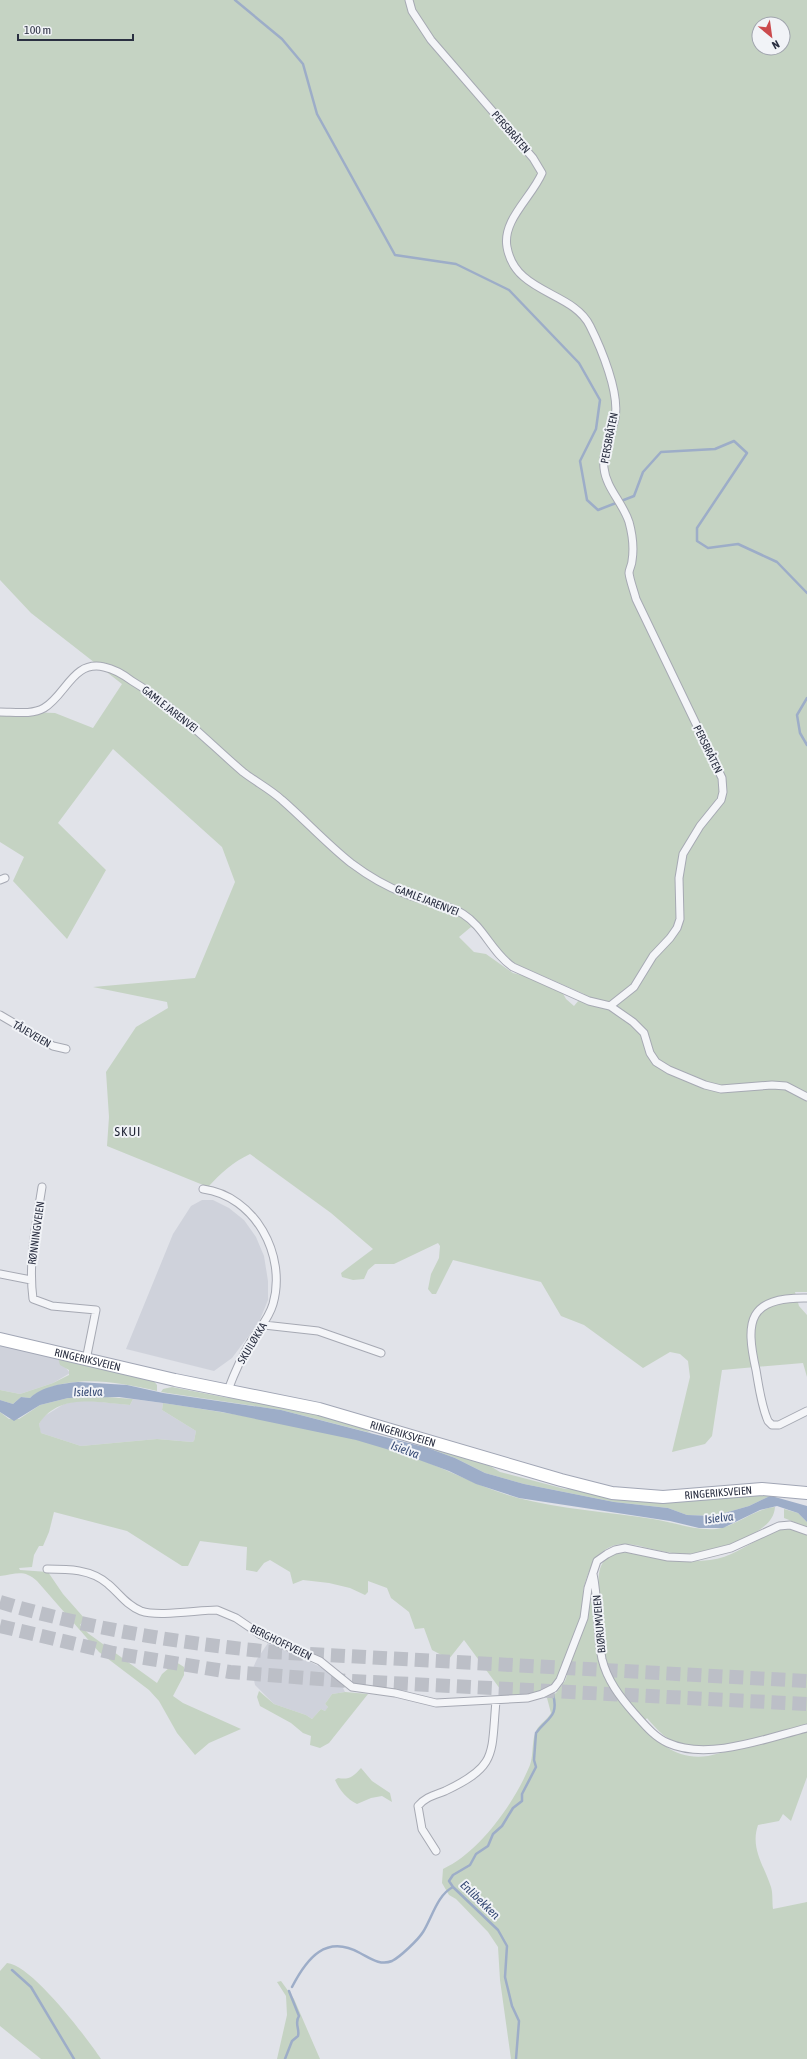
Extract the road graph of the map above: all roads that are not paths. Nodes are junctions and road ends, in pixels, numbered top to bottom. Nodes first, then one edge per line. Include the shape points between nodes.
1 (409, 0) edge
2 (0, 712) edge
3 (610, 1006) junction
4 (0, 1015) edge
5 (66, 1049) dead end
6 (807, 1097) edge
7 (42, 1187) dead end
8 (203, 1189) dead end
9 (0, 1274) edge
10 (31, 1280) junction
11 (807, 1298) edge
12 (264, 1325) junction
13 (0, 1339) edge
14 (381, 1353) dead end
15 (86, 1360) junction
16 (228, 1390) junction
17 (807, 1411) edge
18 (807, 1493) edge
19 (807, 1531) edge
20 (47, 1569) dead end
21 (593, 1574) junction
22 (496, 1701) junction
23 (807, 1728) edge
24 (436, 1851) dead end

1 - 3 street, PERSBRÅTEN via 412,11 431,40 533,158 542,173 538,184 508,226 507,250 522,275 540,289 581,313 594,334 612,382 615,400 615,416 604,454 604,474 629,523 632,561 630,573 636,599 722,778 721,800 682,854 679,878 680,919 677,928 653,956 634,987
2 - 3 street, GAMLE JARENVEI via 31,712 44,708 55,699 77,672 91,666 104,667 120,673 172,709 368,875 406,894 450,907 464,914 477,926 503,960 513,967 589,1001
3 - 6 street, GAMLE JARENVEI via 644,1033 650,1053 656,1062 669,1070 721,1089 786,1086
4 - 5 street, TÅJEVEIEN via 53,1046
7 - 10 street, RØNNINGVEIEN via 32,1248
8 - 12 street, SKUILØKKA via 213,1190 242,1206 258,1222 270,1244 276,1272 275,1293
9 - 10 street, RØNNINGVEIEN
10 - 15 street, RØNNINGVEIEN via 33,1299 52,1306 96,1310
11 - 17 street via 775,1302 762,1308 754,1316 750,1342 768,1421 772,1425 779,1425
12 - 14 street via 318,1331
12 - 16 street, SKUILØKKA via 251,1342
13 - 15 main road, RINGERIKSVEIEN
15 - 16 main road, RINGERIKSVEIEN
16 - 18 main road, RINGERIKSVEIEN via 319,1409 612,1493 663,1497 762,1489
19 - 21 street via 779,1526 732,1548 691,1558 668,1557 625,1548 615,1550 597,1561
20 - 22 street, BERGHOFFVEIEN via 72,1569 98,1578 142,1611 154,1613 217,1610 226,1613 261,1635 320,1661 352,1687 436,1703
21 - 22 street, BERGHOFFVEIEN via 588,1588 584,1618 560,1680 554,1688 542,1694
21 - 23 street, BJØRUMVEIEN via 602,1659 610,1680 626,1704 649,1730 667,1743 699,1750 728,1748
22 - 24 street via 492,1747 482,1770 468,1780 426,1798 418,1806 422,1830

